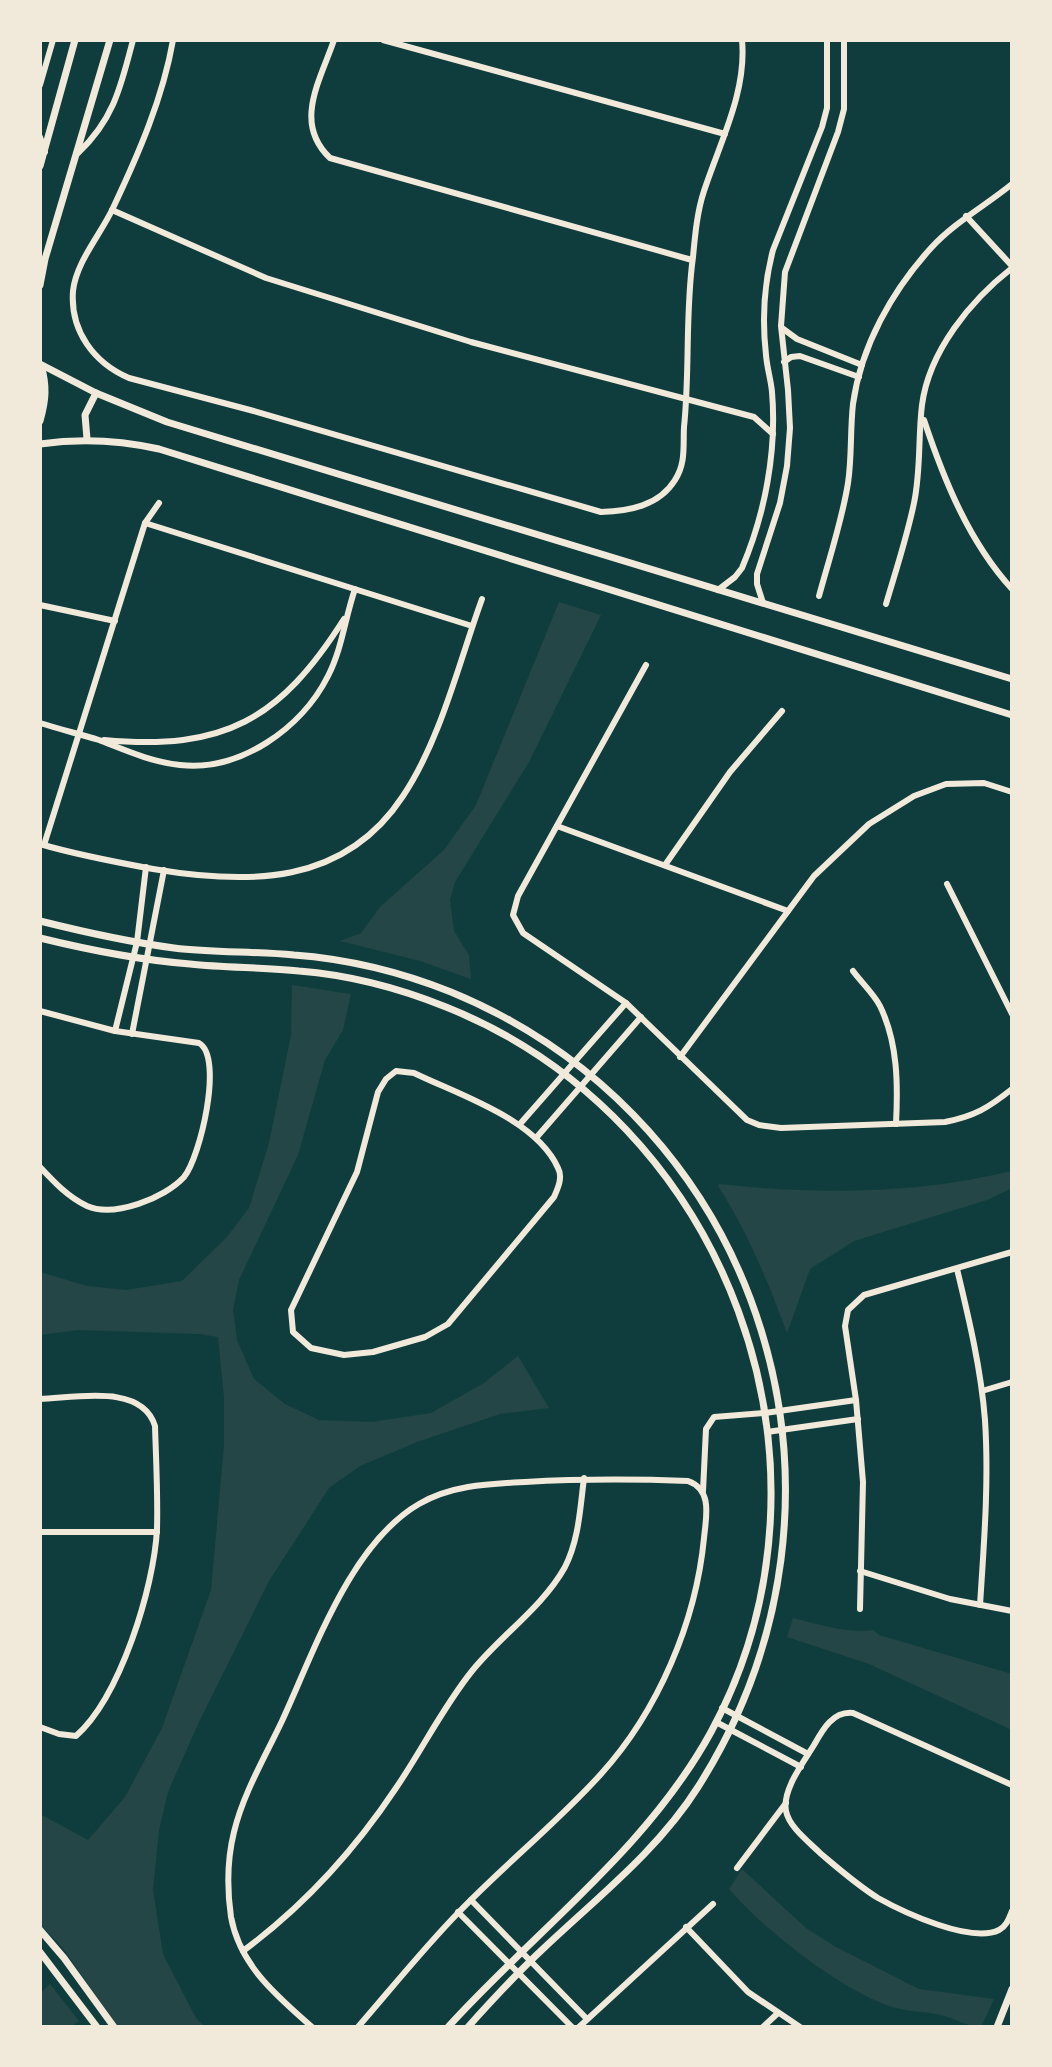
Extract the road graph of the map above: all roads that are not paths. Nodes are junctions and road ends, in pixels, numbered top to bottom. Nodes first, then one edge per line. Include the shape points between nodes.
1 (53, 40) edge
2 (75, 40) edge
3 (110, 40) edge
4 (133, 40) edge
5 (173, 40) edge
6 (334, 40) edge
7 (383, 40) edge
8 (742, 40) edge
9 (827, 40) edge
10 (844, 40) edge
11 (40, 85) edge
12 (725, 134) junction
13 (40, 137) edge
14 (45, 153) junction
15 (78, 153) junction
16 (40, 166) edge
17 (805, 168) junction
18 (821, 174) junction
19 (1012, 184) edge
20 (112, 210) junction
21 (966, 216) junction
22 (692, 260) junction
23 (1012, 267) edge
24 (40, 281) edge
25 (781, 326) junction
26 (784, 362) junction
27 (40, 364) edge
28 (862, 365) junction
29 (859, 377) junction
30 (96, 393) junction
31 (687, 401) junction
32 (922, 415) junction
33 (40, 421) edge
34 (773, 434) junction
35 (87, 439) junction
36 (40, 444) edge
37 (159, 503) dead end
38 (145, 523) junction
39 (751, 541) junction
40 (766, 546) junction
41 (355, 589) junction
42 (1012, 589) edge
43 (718, 590) junction
44 (819, 596) dead end
45 (482, 599) dead end
46 (763, 603) junction
47 (886, 604) dead end
48 (40, 605) edge
49 (346, 616) junction
50 (115, 621) junction
51 (472, 626) junction
52 (646, 665) dead end
53 (1012, 679) edge
54 (782, 711) dead end
55 (1012, 715) edge
56 (40, 723) edge
57 (80, 735) junction
58 (95, 739) junction
59 (1012, 792) edge
60 (557, 826) junction
61 (42, 844) edge
62 (665, 865) junction
63 (146, 867) junction
64 (164, 870) junction
65 (947, 884) dead end
66 (788, 911) junction
67 (40, 921) edge
68 (40, 938) edge
69 (137, 942) junction
70 (151, 944) junction
71 (134, 957) junction
72 (148, 959) junction
73 (853, 971) dead end
74 (626, 1003) junction
75 (40, 1011) edge
76 (1012, 1014) edge
77 (641, 1017) junction
78 (115, 1031) junction
79 (132, 1034) junction
80 (680, 1057) junction
81 (574, 1063) junction
82 (565, 1073) junction
83 (589, 1076) junction
84 (581, 1086) junction
85 (1012, 1089) edge
86 (520, 1124) junction
87 (896, 1124) junction
88 (536, 1138) junction
89 (40, 1167) edge
90 (1012, 1252) edge
91 (957, 1269) junction
92 (1012, 1382) edge
93 (982, 1391) junction
94 (40, 1399) edge
95 (856, 1400) junction
96 (780, 1410) junction
97 (765, 1413) junction
98 (858, 1419) junction
99 (782, 1430) junction
100 (767, 1432) junction
101 (584, 1478) junction
102 (703, 1491) junction
103 (40, 1532) edge
104 (157, 1532) junction
105 (860, 1571) junction
106 (980, 1605) junction
107 (860, 1609) dead end
108 (1012, 1611) edge
109 (722, 1708) junction
110 (737, 1715) junction
111 (716, 1722) junction
112 (40, 1727) edge
113 (730, 1729) junction
114 (808, 1754) junction
115 (801, 1767) junction
116 (1012, 1785) edge
117 (786, 1803) junction
118 (737, 1868) dead end
119 (471, 1900) junction
120 (713, 1904) dead end
121 (1012, 1911) edge
122 (458, 1912) junction
123 (686, 1927) junction
124 (40, 1930) edge
125 (243, 1951) junction
126 (521, 1951) junction
127 (40, 1952) edge
128 (531, 1961) junction
129 (509, 1963) junction
130 (519, 1973) junction
131 (1012, 1989) edge
132 (778, 2013) junction
133 (587, 2019) junction
134 (97, 2027) edge
135 (114, 2027) edge
136 (312, 2027) edge
137 (358, 2027) edge
138 (448, 2027) edge
139 (468, 2027) edge
140 (572, 2027) edge
141 (579, 2027) edge
142 (763, 2027) edge
143 (800, 2027) edge
144 (997, 2027) edge

1 - 11 street
2 - 14 street
3 - 15 street
4 - 15 street via 114,107
5 - 20 street via 155,109
6 - 22 street via 310,114 313,137 330,158
7 - 12 street
8 - 12 street via 744,67
9 - 17 street via 827,108
10 - 18 street via 844,109
12 - 22 street via 703,195
13 - 14 street
14 - 16 street
15 - 24 street
17 - 18 street
17 - 34 street via 773,250 765,293
18 - 25 street via 785,272
19 - 21 street
20 - 31 street via 266,278
20 - 31 street via 77,275 74,310 90,350 129,378 601,512 648,505 674,482 682,467
21 - 23 street
21 - 28 street via 893,297
22 - 31 street
23 - 32 street via 951,334 931,375
25 - 26 street
25 - 28 street via 797,339
26 - 29 street via 800,356
26 - 40 street via 790,428 787,466
27 - 30 street
27 - 33 street via 46,402
28 - 29 street
29 - 44 street via 847,488
30 - 35 street via 85,415
30 - 43 street via 167,422
31 - 34 street via 754,417
32 - 42 street via 942,474 971,531
32 - 47 street via 914,503
34 - 39 street via 764,499
35 - 36 street
35 - 55 street via 159,449
37 - 38 street
38 - 41 street
38 - 50 street
39 - 40 street
39 - 43 street via 742,568
40 - 46 street via 757,574
41 - 49 street
41 - 51 street
43 - 46 street
45 - 51 street
46 - 53 street
48 - 50 street
49 - 58 street via 298,682 246,721 176,742
49 - 58 street via 339,649 317,696 290,726 255,750 185,766
50 - 57 street
51 - 64 street via 416,773 391,813 359,843 318,866 278,875 226,877
52 - 60 street
54 - 62 street via 730,772
56 - 57 street
57 - 58 street
57 - 61 street
59 - 66 street via 984,783 946,784 914,796 869,824 814,876
60 - 62 street
60 - 74 street via 513,915 523,933
61 - 63 street
62 - 66 street
63 - 64 street
63 - 69 street
64 - 70 street
65 - 76 street
66 - 80 street
67 - 69 street
68 - 71 street
69 - 70 street
69 - 71 street
70 - 72 street
70 - 81 street via 296,955 373,967 478,1004
71 - 72 street
71 - 78 street
72 - 79 street
72 - 82 street via 302,971 380,985 483,1023
73 - 87 street via 880,1005 890,1038 899,1078
74 - 77 street
74 - 81 street
75 - 78 street
77 - 80 street
77 - 83 street
78 - 79 street
79 - 89 street via 199,1043 208,1054 208,1103 185,1176 163,1194 136,1205 91,1208 69,1196
80 - 87 street via 737,1112 759,1125
81 - 82 street
81 - 83 street
82 - 84 street
82 - 86 street
83 - 84 street
83 - 96 street via 667,1151 718,1227 756,1309
84 - 88 street
84 - 97 street via 645,1150 695,1218 735,1299
85 - 87 street via 968,1118
86 - 88 street
86 - 88 street via 414,1073 396,1071 386,1079 357,1172 291,1310 293,1332 311,1348 359,1355 413,1342 448,1324 554,1197 560,1169
90 - 91 street
91 - 93 street
91 - 95 street via 875,1291 851,1304 845,1326
92 - 93 street
93 - 106 street via 986,1488
94 - 104 street via 119,1396 145,1407 155,1426
95 - 96 street
95 - 98 street
96 - 97 street
96 - 99 street
97 - 100 street
97 - 102 street via 721,1415 709,1422
98 - 99 street
98 - 105 street via 863,1482
99 - 100 street
99 - 110 street via 785,1519 777,1585 762,1650
100 - 109 street via 771,1487 766,1558 757,1609
101 - 102 street via 688,1481
101 - 125 street via 577,1537 551,1588 472,1671 345,1857 298,1906
101 - 125 street via 480,1485 443,1493 407,1512 367,1552 342,1592 234,1830 229,1902
102 - 119 street via 705,1527 696,1588 650,1704 602,1773
103 - 104 street
104 - 112 street via 143,1606 111,1689 92,1722 76,1736
105 - 106 street
105 - 107 street
106 - 108 street
109 - 110 street
109 - 111 street
110 - 113 street
110 - 114 street
111 - 113 street
111 - 126 street via 653,1819
113 - 115 street
113 - 128 street via 698,1787 661,1834
114 - 115 street
114 - 116 street via 832,1719 853,1713
115 - 117 street
117 - 118 street
117 - 121 street via 786,1815 812,1846 878,1897 912,1914 951,1929 985,1934 999,1930
119 - 122 street
119 - 126 street
120 - 123 street
122 - 129 street
122 - 137 street
123 - 132 street via 731,1976
123 - 133 street
124 - 135 street
125 - 136 street via 267,1986
126 - 128 street
126 - 129 street
127 - 134 street
128 - 130 street
128 - 133 street
129 - 130 street
129 - 138 street
130 - 139 street
130 - 140 street
131 - 144 street
132 - 142 street
132 - 143 street
133 - 141 street

